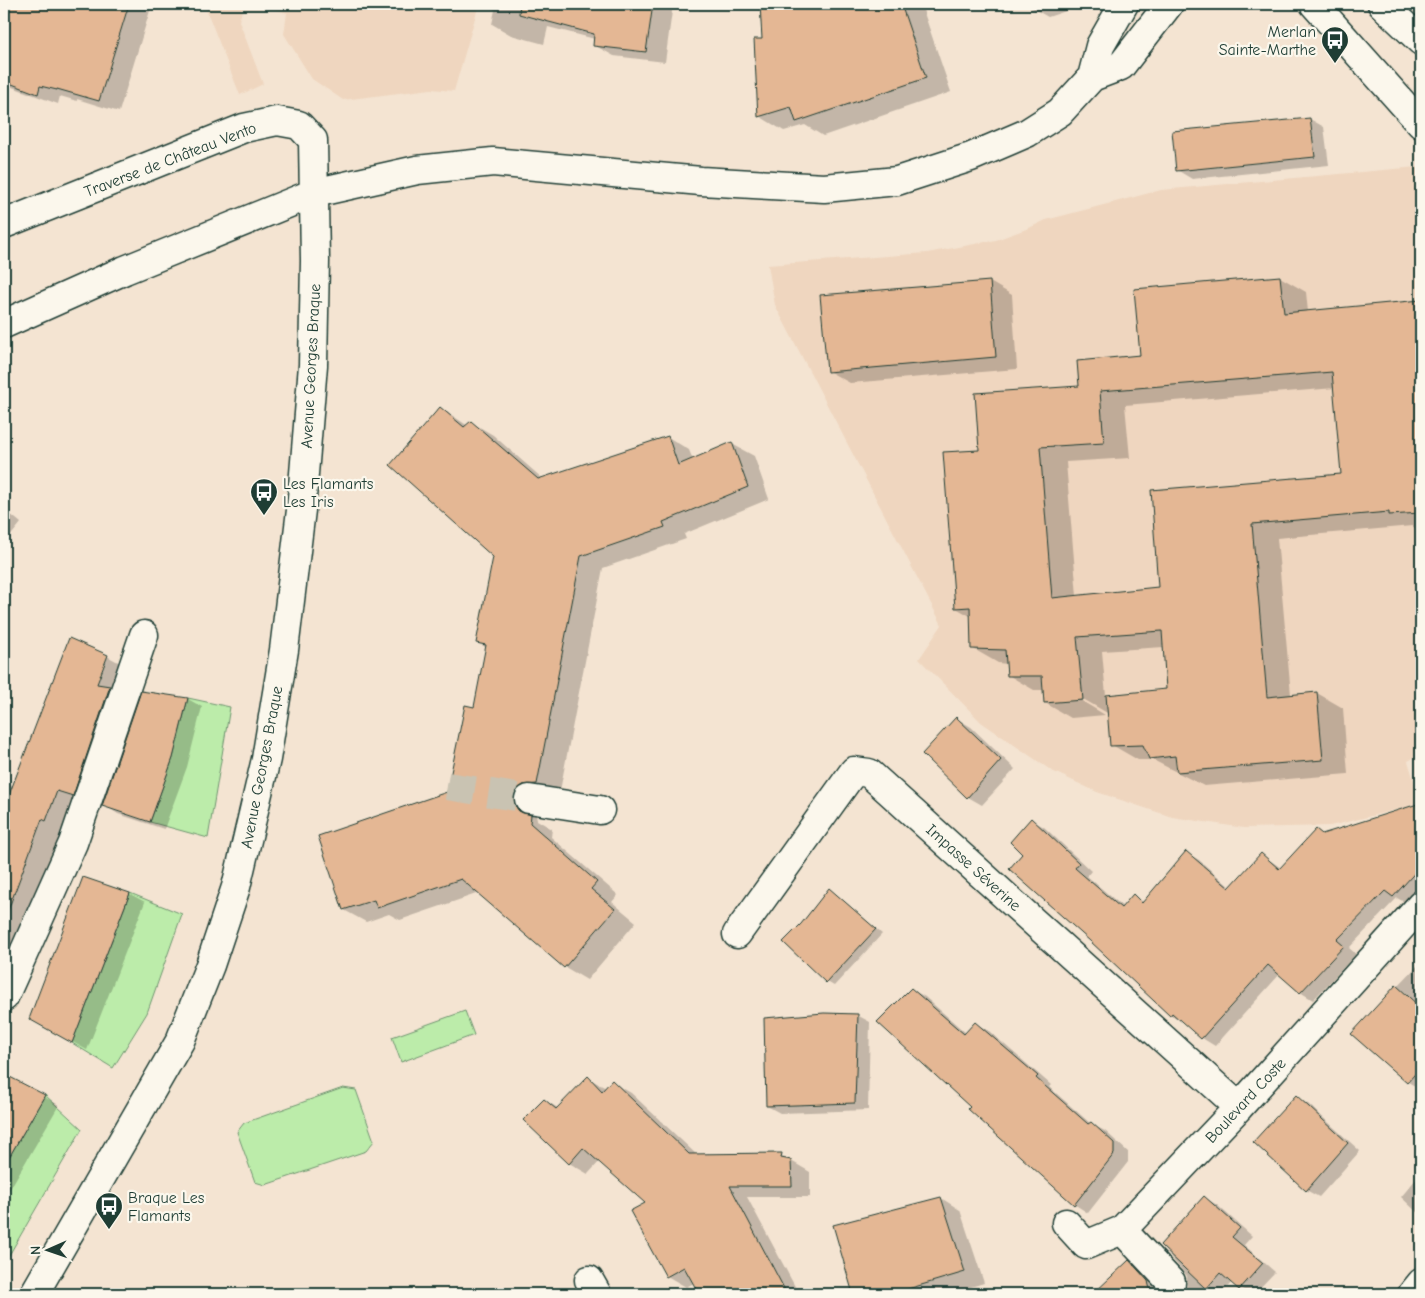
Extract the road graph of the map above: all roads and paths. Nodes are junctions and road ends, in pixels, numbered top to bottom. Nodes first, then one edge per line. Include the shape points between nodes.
1 (1124, 4) edge
2 (1168, 4) edge
3 (1314, 4) edge
4 (1382, 4) edge
5 (1421, 41) edge
6 (1092, 77) junction
7 (1421, 124) edge
8 (314, 193) junction
9 (4, 224) edge
10 (4, 324) edge
11 (144, 635) dead end
12 (529, 800) tunnel mouth
13 (600, 810) dead end
14 (1421, 905) edge
15 (737, 934) dead end
16 (4, 997) edge
17 (1239, 1107) junction
18 (1066, 1223) dead end
19 (1122, 1230) junction
20 (1421, 1283) edge
21 (34, 1294) edge
22 (1170, 1294) edge
23 (1412, 1294) edge

1 - 6 street via 1100,46
2 - 6 street via 1121,66
3 - 7 street
4 - 5 street
6 - 8 street via 1060,112 1027,132 958,163 897,182 824,188 701,181 493,162 417,170
8 - 9 street, Traverse de Château Vento via 313,140 299,125 277,121 244,128
8 - 10 street via 125,270
8 - 21 street, Avenue Georges Braque via 313,365 301,510 269,741 236,887 210,966 180,1040
11 - 16 street via 73,843
12 - 13 street
14 - 17 street, Boulevard Coste
15 - 17 street, Impasse Séverine via 854,771 868,773
17 - 19 street, Boulevard Coste
18 - 19 street via 1086,1245
19 - 22 street via 1171,1282
20 - 23 street

